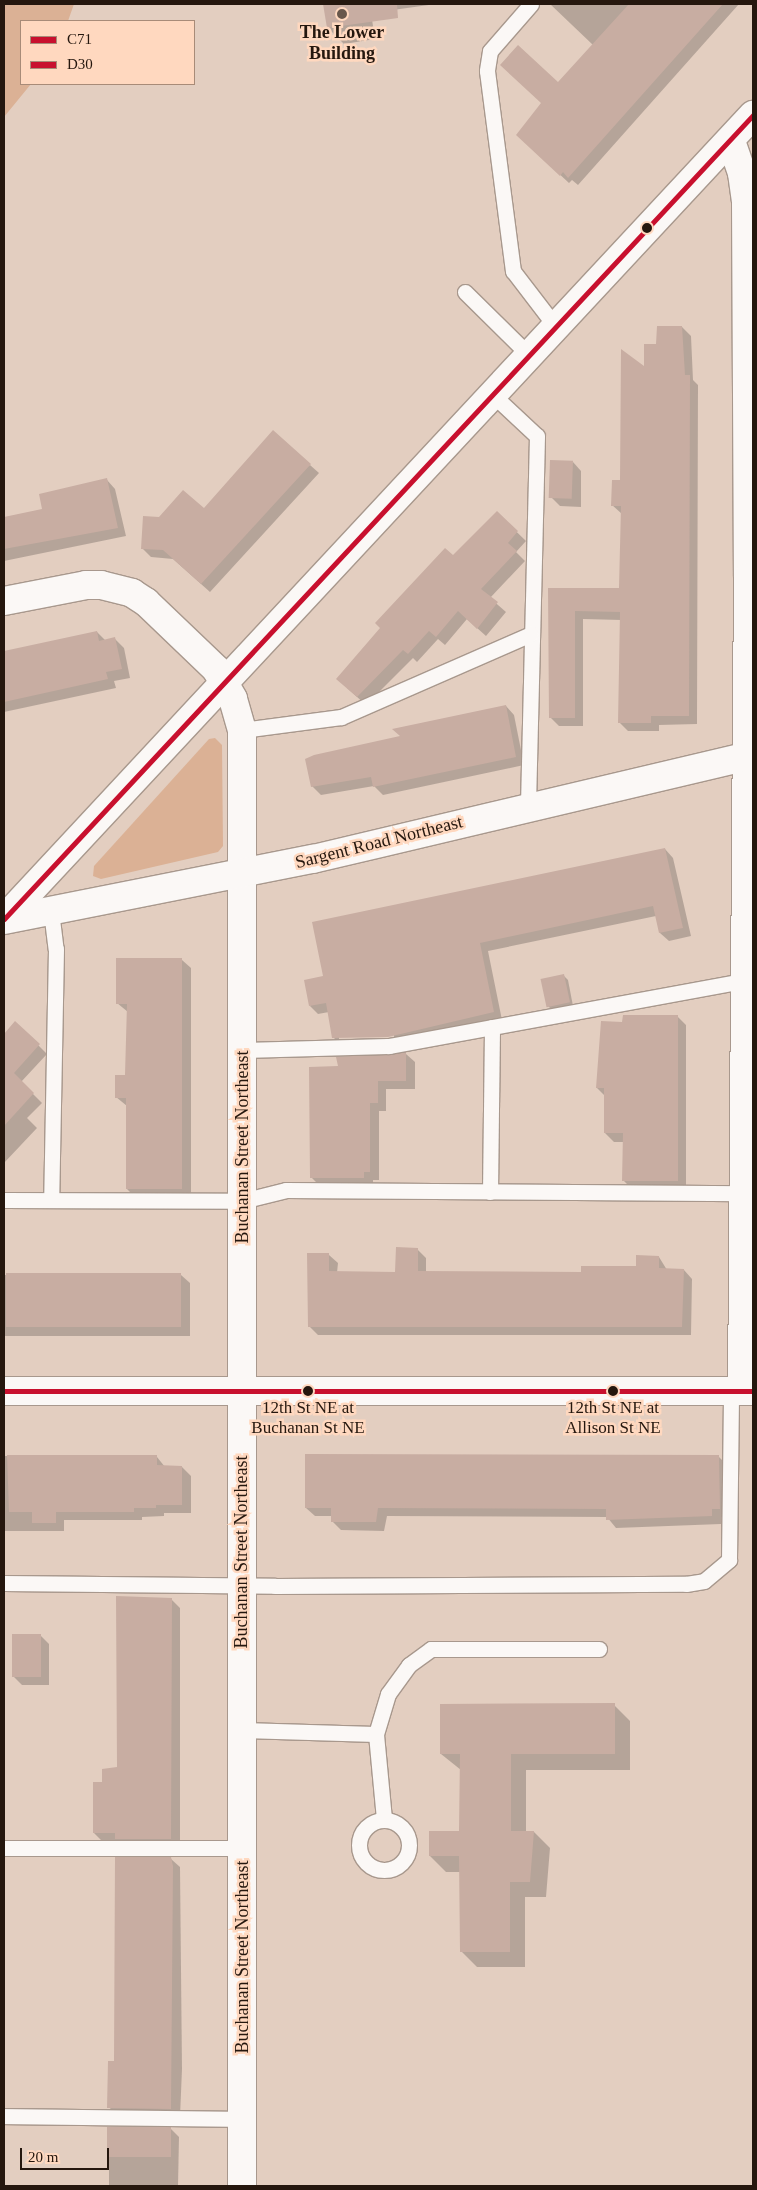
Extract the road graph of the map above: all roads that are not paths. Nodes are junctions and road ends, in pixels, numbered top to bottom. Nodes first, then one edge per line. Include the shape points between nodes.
1 (531, 4) edge
2 (753, 115) edge
3 (731, 141) junction
4 (750, 204) edge
5 (465, 292) dead end
6 (556, 327) junction
7 (530, 356) junction
8 (493, 395) junction
9 (751, 576) edge
10 (4, 601) edge
11 (531, 634) junction
12 (225, 681) junction
13 (242, 730) junction
14 (750, 756) edge
15 (528, 806) junction
16 (242, 873) junction
17 (51, 911) junction
18 (4, 920) edge
19 (744, 981) junction
20 (492, 1028) junction
21 (242, 1050) junction
22 (749, 1156) edge
23 (490, 1192) junction
24 (745, 1193) junction
25 (4, 1200) edge
26 (51, 1200) junction
27 (242, 1201) junction
28 (4, 1391) edge
29 (242, 1391) junction
30 (742, 1391) edge
31 (4, 1583) edge
32 (240, 1585) junction
33 (599, 1649) dead end
34 (242, 1730) junction
35 (376, 1734) junction
36 (384, 1820) dead end
37 (4, 1848) edge
38 (242, 1848) junction
39 (4, 2116) edge
40 (242, 2119) junction
41 (242, 2186) edge

1 - 6 lane via 490,51 487,71 513,271
2 - 3 street
3 - 4 street
3 - 6 street
4 - 9 street
5 - 7 lane
6 - 7 street
7 - 8 street
8 - 11 lane via 537,436
8 - 12 street
9 - 14 street
10 - 12 street via 86,585 125,590 146,602 204,656
11 - 13 lane via 341,717
11 - 15 lane
12 - 13 street, Buchanan Street Northeast
12 - 18 street
13 - 16 street, Buchanan Street Northeast
14 - 15 street, Sargent Road Northeast
14 - 19 street
15 - 16 street, Sargent Road Northeast via 313,859
16 - 17 street, Sargent Road Northeast
16 - 21 street, Buchanan Street Northeast
17 - 18 street, Sargent Road Northeast
17 - 26 lane via 56,949
19 - 20 lane
19 - 22 street
20 - 21 lane via 389,1046
20 - 23 lane
21 - 27 street, Buchanan Street Northeast
22 - 24 street
23 - 24 lane
23 - 27 lane via 286,1190
24 - 30 street
25 - 26 lane
26 - 27 lane
27 - 29 street, Buchanan Street Northeast
28 - 29 street
29 - 30 street
29 - 32 street, Buchanan Street Northeast
30 - 32 lane via 729,1560 704,1581 686,1584
31 - 32 lane
32 - 34 street, Buchanan Street Northeast
33 - 35 lane via 431,1649 409,1664 388,1694
34 - 35 lane
34 - 38 street, Buchanan Street Northeast
35 - 36 lane
37 - 38 lane
38 - 40 street, Buchanan Street Northeast
39 - 40 lane
40 - 41 street, Buchanan Street Northeast

